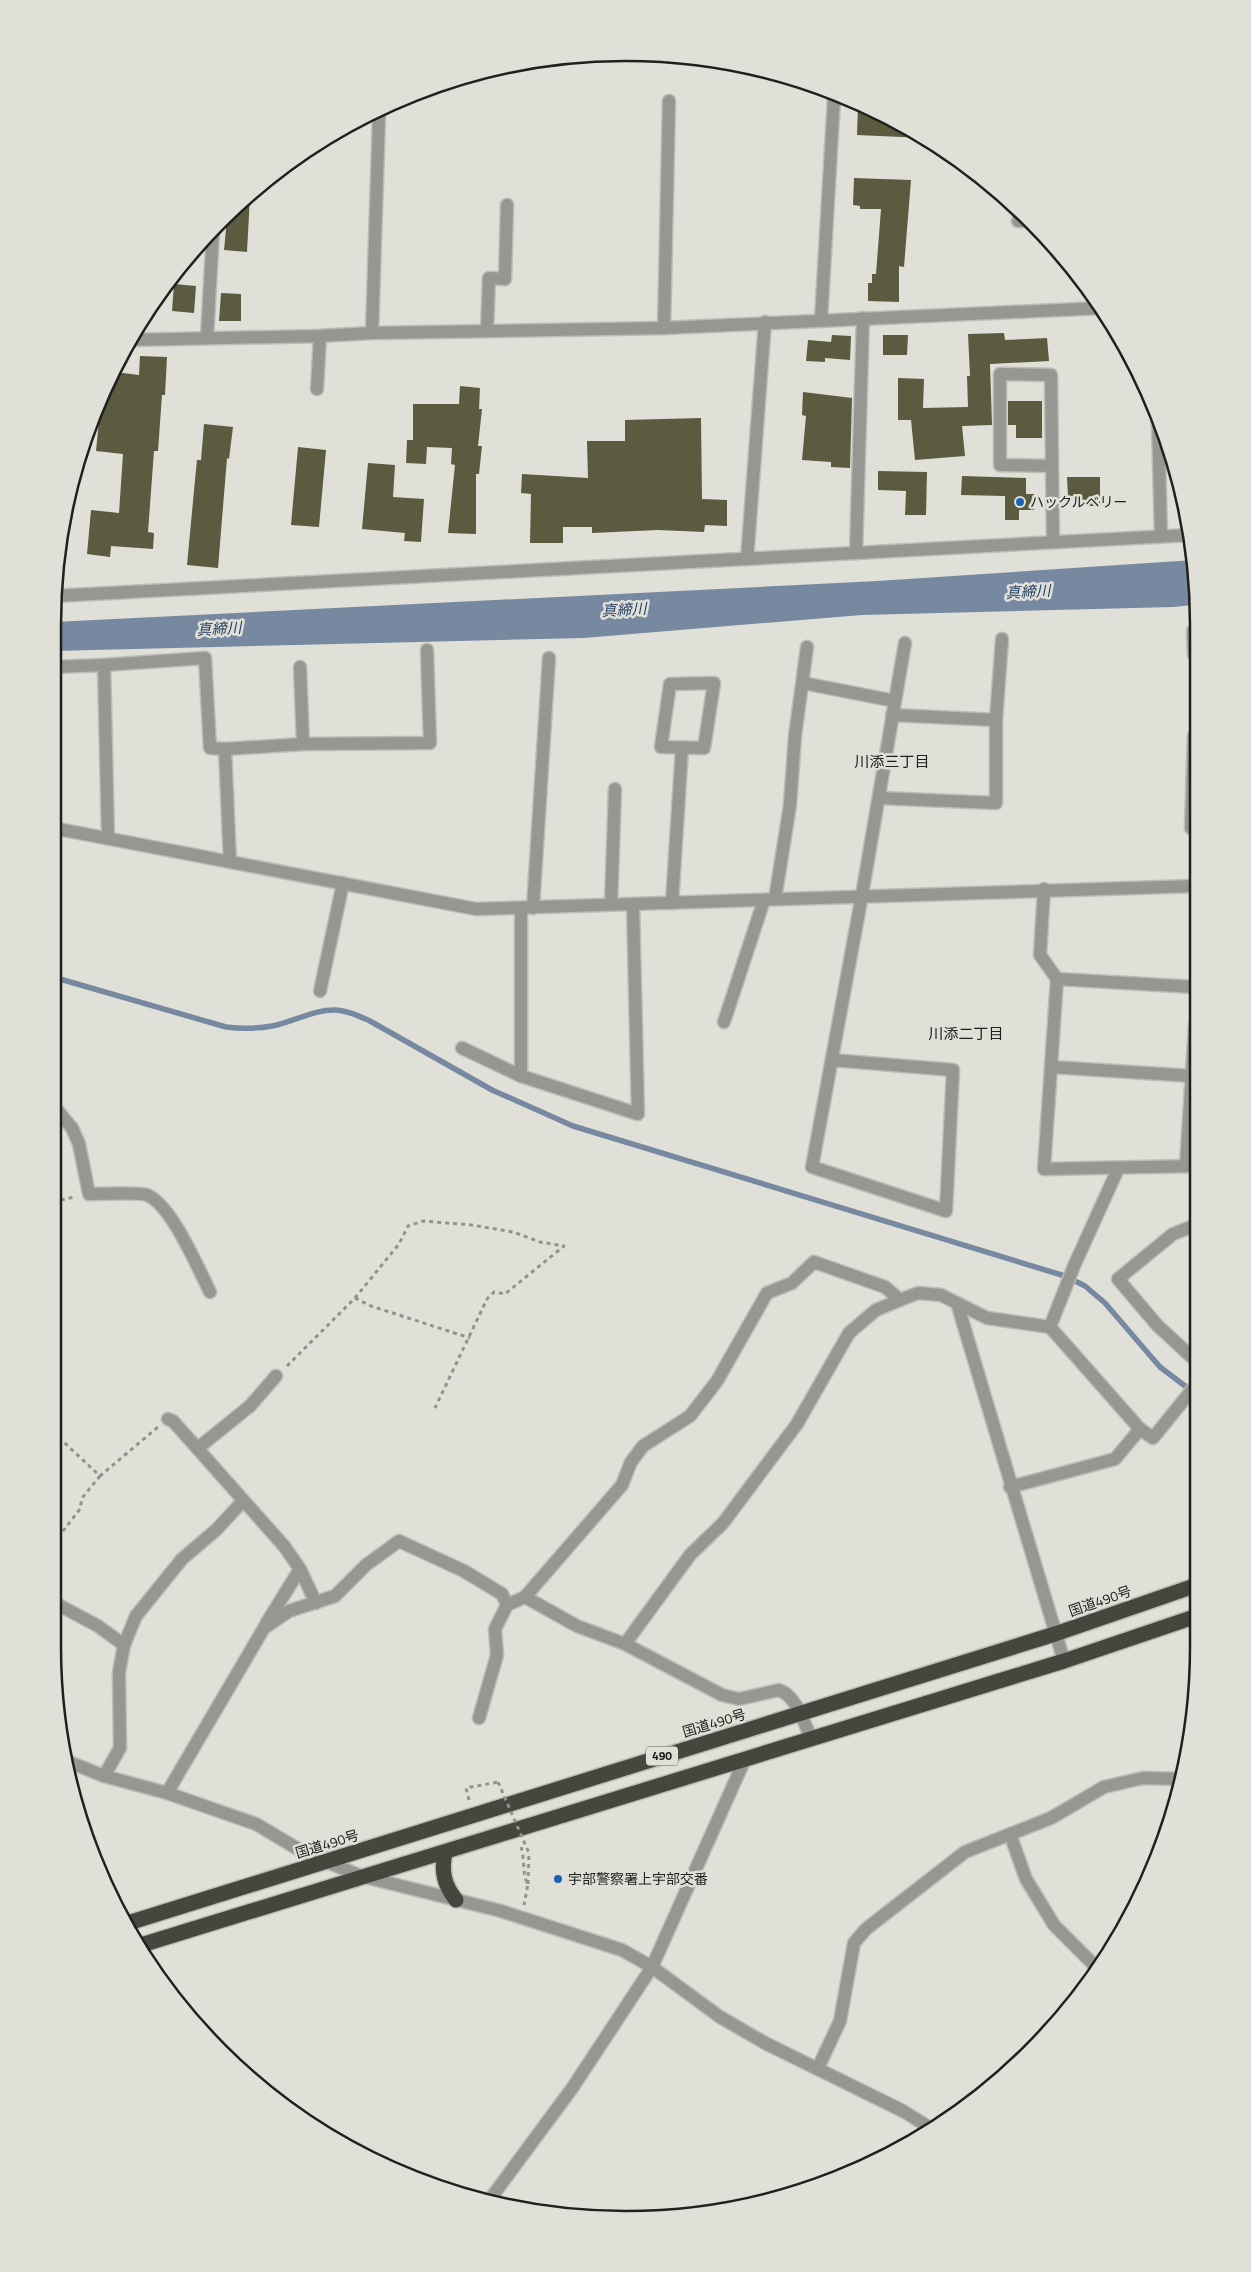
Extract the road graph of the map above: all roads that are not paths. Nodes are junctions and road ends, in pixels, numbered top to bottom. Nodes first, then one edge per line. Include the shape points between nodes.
1 (669, 101) dead end
2 (834, 101) edge
3 (379, 118) edge
4 (507, 205) dead end
5 (212, 242) edge
6 (1092, 308) edge
7 (863, 318) junction
8 (821, 320) junction
9 (765, 322) junction
10 (664, 328) junction
11 (487, 331) junction
12 (372, 333) junction
13 (320, 336) junction
14 (207, 337) junction
15 (139, 340) edge
16 (317, 389) dead end
17 (1158, 440) edge
18 (1052, 466) junction
19 (1182, 535) edge
20 (1161, 536) junction
21 (1052, 542) junction
22 (856, 553) junction
23 (747, 559) junction
24 (62, 596) edge
25 (1002, 639) dead end
26 (905, 644) dead end
27 (807, 647) dead end
28 (427, 650) dead end
29 (549, 658) dead end
30 (104, 665) junction
31 (61, 667) edge
32 (300, 668) dead end
33 (803, 683) junction
34 (894, 701) junction
35 (892, 715) junction
36 (996, 720) junction
37 (303, 744) junction
38 (682, 748) junction
39 (226, 749) junction
40 (615, 789) dead end
41 (879, 798) junction
42 (61, 829) edge
43 (108, 837) junction
44 (230, 862) junction
45 (343, 883) junction
46 (1190, 886) edge
47 (1044, 889) junction
48 (862, 895) junction
49 (769, 899) junction
50 (672, 903) junction
51 (611, 904) junction
52 (634, 905) junction
53 (527, 908) junction
54 (1057, 979) junction
55 (1190, 987) edge
56 (320, 991) dead end
57 (724, 1022) dead end
58 (462, 1048) dead end
59 (832, 1060) junction
60 (1051, 1067) junction
61 (521, 1076) junction
62 (1190, 1076) edge
63 (61, 1114) edge
64 (1190, 1166) edge
65 (1118, 1169) junction
66 (1190, 1227) edge
67 (210, 1292) dead end
68 (900, 1300) junction
69 (957, 1303) junction
70 (1050, 1328) junction
71 (1190, 1355) edge
72 (276, 1376) road end
73 (1190, 1392) edge
74 (168, 1419) road end
75 (1140, 1428) junction
76 (198, 1448) junction
77 (1010, 1487) junction
78 (243, 1501) junction
79 (300, 1569) junction
80 (1190, 1587) edge
81 (525, 1597) junction
82 (316, 1603) junction
83 (507, 1605) junction
84 (61, 1607) edge
85 (1190, 1618) edge
86 (264, 1628) junction
87 (1055, 1634) junction
88 (625, 1644) junction
89 (124, 1645) junction
90 (1064, 1661) junction
91 (800, 1714) junction
92 (479, 1718) dead end
93 (812, 1740) junction
94 (746, 1759) junction
95 (74, 1764) edge
96 (104, 1776) junction
97 (1174, 1779) edge
98 (167, 1793) junction
99 (1010, 1834) junction
100 (445, 1853) junction
101 (323, 1862) junction
102 (361, 1876) junction
103 (456, 1900) junction
104 (133, 1922) edge
105 (146, 1944) edge
106 (1092, 1964) edge
107 (652, 1967) junction
108 (818, 2068) junction
109 (924, 2125) edge
110 (493, 2195) edge

1 - 10 street
2 - 8 street
3 - 12 street
4 - 11 street via 505,279 489,278
5 - 14 street
6 - 7 street
7 - 8 street
7 - 22 street
8 - 9 street
9 - 10 street
9 - 23 street
10 - 11 street
11 - 12 street
12 - 13 street
13 - 14 street
13 - 16 street
14 - 15 street
17 - 20 street
18 - 18 street via 1000,465 1000,374 1051,375
18 - 21 street
19 - 20 street
20 - 21 street
21 - 22 street
22 - 23 street
23 - 24 street
25 - 36 street
26 - 34 street
27 - 33 street
28 - 37 street via 430,743
29 - 53 street
30 - 31 street
30 - 39 street via 205,658 210,748
30 - 43 street
32 - 37 street
33 - 34 street
33 - 49 street via 790,805
34 - 35 street
35 - 36 street
35 - 41 street
36 - 41 street via 996,803
37 - 39 street
38 - 38 street via 704,748 714,683 670,684 661,747
38 - 50 street
39 - 44 street
40 - 51 street
41 - 48 street
42 - 43 street
43 - 44 street
44 - 45 street
45 - 53 street via 476,909
45 - 56 street
46 - 47 street
47 - 48 street
47 - 54 street via 1040,955
48 - 49 street
48 - 59 street
49 - 50 street
49 - 57 street
50 - 52 street
51 - 52 street
51 - 53 street
52 - 61 street via 638,1114
53 - 61 street
54 - 55 street
54 - 60 street
58 - 61 street
59 - 59 street via 812,1166 946,1211 953,1070
60 - 62 street
60 - 65 street via 1044,1169
63 - 67 street via 79,1144 89,1194 146,1194 159,1202 176,1225
64 - 65 street
65 - 70 street
66 - 71 street via 1173,1234 1118,1279 1157,1325
68 - 69 street via 918,1293 941,1295
68 - 81 street via 886,1287 814,1262 792,1283 767,1293 717,1381 690,1416 643,1446 631,1462 622,1485
68 - 88 street via 876,1310 849,1332 797,1424 723,1523 690,1555
69 - 70 street via 987,1318
69 - 77 street
70 - 75 street
72 - 76 street via 250,1406
73 - 75 street via 1153,1438
74 - 76 street
75 - 77 street via 1115,1459
76 - 78 street
77 - 87 street
78 - 79 street via 284,1546
78 - 89 street via 159,1585 136,1616
79 - 82 street
79 - 86 street
80 - 87 highway, 国道490号 / 490
81 - 83 street
81 - 88 street via 577,1626
82 - 83 street via 335,1596 366,1565 400,1541 464,1571 502,1594
82 - 86 street via 289,1611
83 - 92 street via 495,1629 497,1654
84 - 89 street via 98,1626
85 - 90 highway, 490
86 - 98 street
87 - 90 street
87 - 91 highway, 国道490号 / 490
88 - 91 street via 730,1698 746,1698 779,1690
89 - 96 street via 119,1672 120,1748
90 - 93 highway, 490
91 - 93 street
91 - 101 highway, 国道490号 / 490
93 - 94 highway, 490
94 - 100 highway, 490
94 - 107 street
95 - 96 street
96 - 98 street
97 - 99 street via 1143,1778 1104,1787 1051,1818
98 - 101 street via 256,1824
99 - 106 street via 1026,1878 1054,1926
99 - 108 street via 965,1852 866,1929 854,1943 840,2021
100 - 102 highway, 490
100 - 103 highway via 442,1871 445,1883
101 - 102 street
101 - 104 highway, 国道490号 / 490
102 - 103 street
102 - 105 highway, 490
103 - 107 street via 501,1910 622,1950
107 - 108 street via 720,2017
107 - 110 street via 573,2087
108 - 109 street

